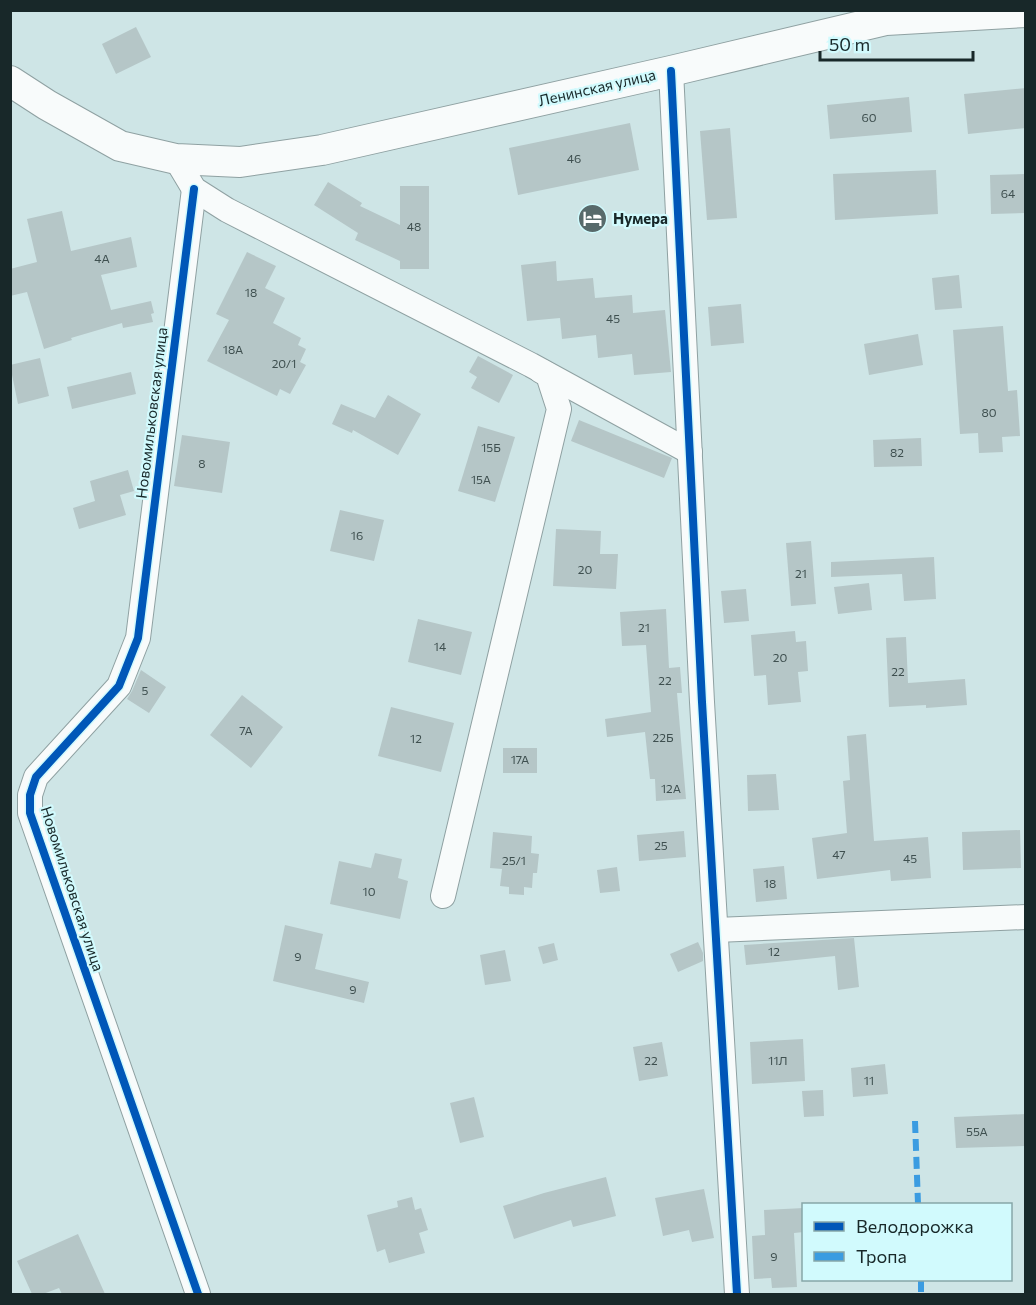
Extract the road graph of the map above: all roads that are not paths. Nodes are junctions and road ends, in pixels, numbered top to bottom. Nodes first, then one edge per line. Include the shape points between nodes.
1 (1026, 12) edge
2 (671, 71) junction
3 (10, 81) edge
4 (176, 159) junction
5 (194, 189) junction
6 (531, 365) junction
7 (690, 452) junction
8 (442, 896) dead end
9 (1026, 916) edge
10 (716, 930) junction
11 (198, 1294) edge
12 (737, 1294) edge

1 - 2 street, Ленинская улица via 886,20
2 - 4 street, Ленинская улица via 322,150 240,162
2 - 7 street
3 - 4 street, Ленинская улица via 120,146
4 - 5 street
5 - 6 street via 254,225
5 - 11 street, Новомильковская улица via 138,638 118,686 36,777 30,813
6 - 7 street
6 - 8 street via 548,375 559,409
7 - 10 street
9 - 10 street
10 - 12 street

